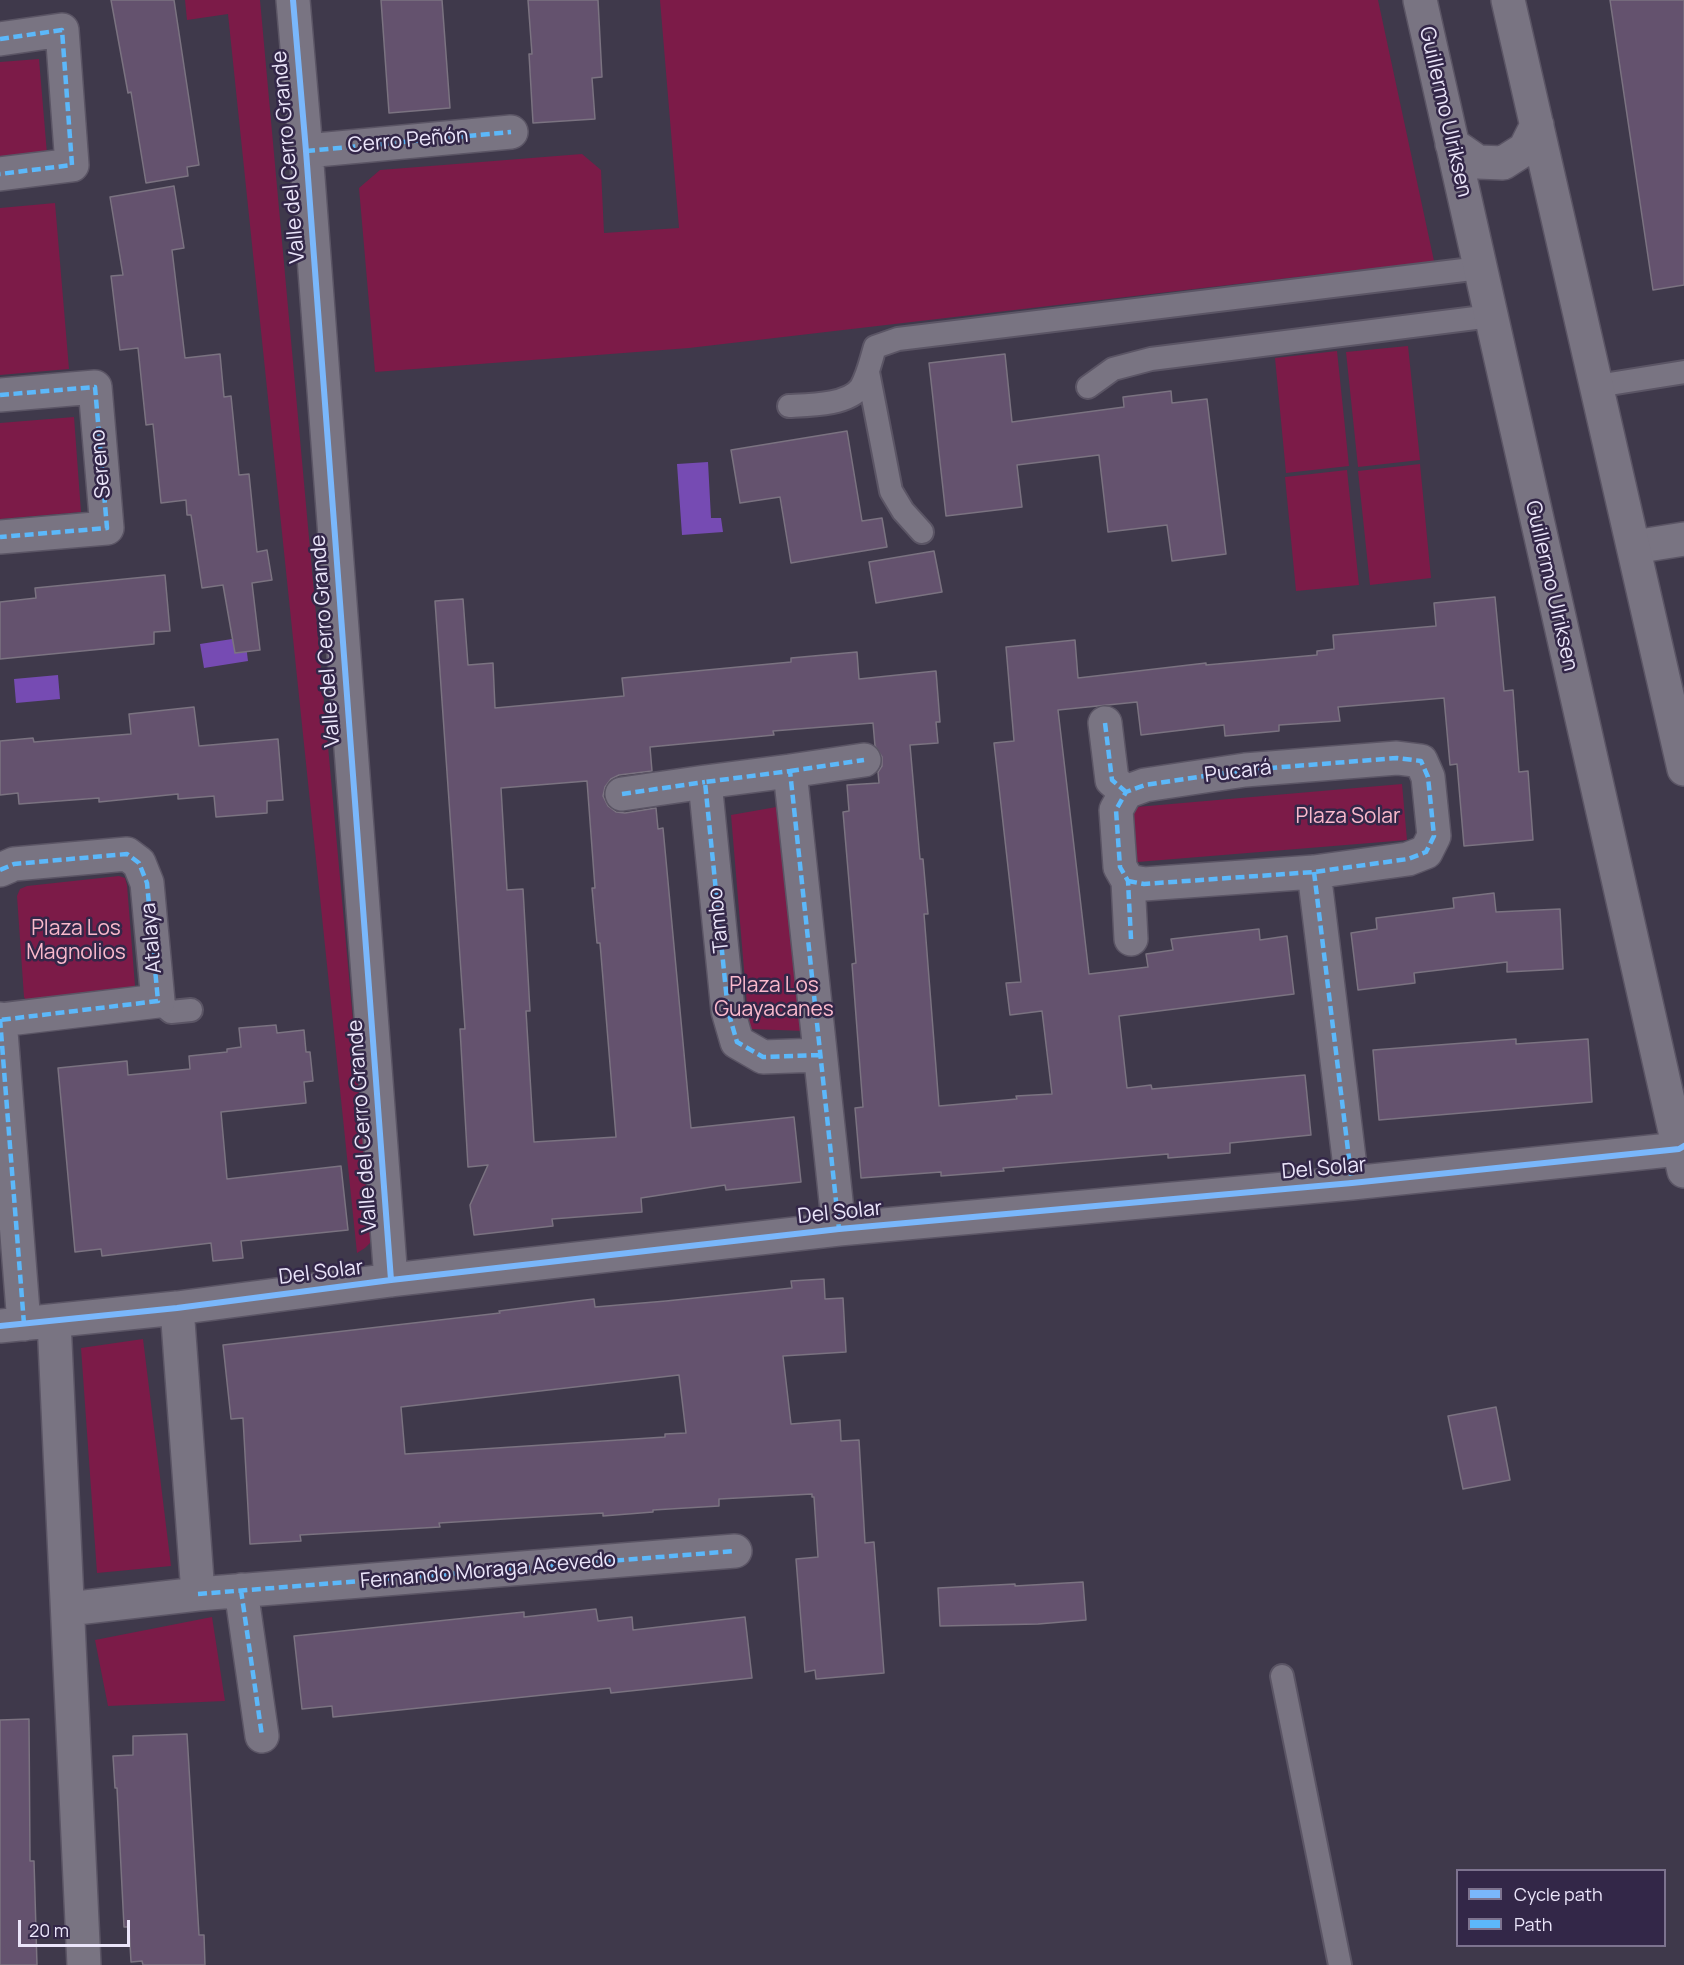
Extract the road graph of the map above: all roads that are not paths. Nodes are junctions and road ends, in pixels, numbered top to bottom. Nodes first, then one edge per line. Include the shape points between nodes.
1 (292, 0) edge
2 (1420, 0) edge
3 (1508, 0) edge
4 (0, 39) edge
5 (1537, 125) junction
6 (511, 132) dead end
7 (1452, 144) junction
8 (306, 151) junction
9 (0, 174) edge
10 (1480, 268) junction
11 (1491, 316) junction
12 (868, 372) junction
13 (1684, 372) edge
14 (1597, 386) junction
15 (1088, 387) dead end
16 (0, 395) edge
17 (789, 406) dead end
18 (922, 532) dead end
19 (0, 537) edge
20 (1684, 539) edge
21 (1634, 547) junction
22 (1105, 723) dead end
23 (864, 760) dead end
24 (1684, 770) edge
25 (790, 771) junction
26 (705, 782) junction
27 (1126, 792) junction
28 (622, 794) dead end
29 (0, 870) edge
30 (1314, 872) junction
31 (1128, 881) junction
32 (1131, 939) dead end
33 (158, 1000) junction
34 (191, 1011) dead end
35 (0, 1019) edge
36 (820, 1055) junction
37 (1682, 1156) edge
38 (1352, 1183) junction
39 (839, 1229) junction
40 (391, 1280) junction
41 (177, 1308) junction
42 (26, 1323) edge
43 (735, 1551) dead end
44 (241, 1590) junction
45 (198, 1594) junction
46 (68, 1609) junction
47 (1282, 1676) dead end
48 (262, 1736) dead end
49 (84, 1965) edge
50 (1340, 1965) edge

1 - 8 street, Valle del Cerro Grande
2 - 7 street, Guillermo Ulriksen
3 - 5 street
4 - 9 street via 62,30 72,165
5 - 7 street via 1525,149 1503,163 1478,162
5 - 14 street
6 - 8 street, Cerro Peñón
7 - 10 street, Guillermo Ulriksen
8 - 40 street, Valle del Cerro Grande
10 - 11 street, Guillermo Ulriksen
10 - 12 lane via 898,339 875,347
11 - 15 lane via 1151,359 1113,369
11 - 37 street, Guillermo Ulriksen
12 - 17 lane via 859,390 843,400
12 - 18 lane via 891,491
13 - 14 lane
14 - 21 street
16 - 19 street, Sereno via 95,387 107,528
20 - 21 street
21 - 24 street
22 - 27 street via 1112,780
23 - 25 street
25 - 26 street
25 - 36 street
26 - 28 street
26 - 36 street, Tambo via 728,1011 737,1042 763,1057
27 - 30 street, Pucará via 1145,785 1245,770 1397,758 1421,761 1428,777 1434,836 1426,852 1408,859
27 - 31 street via 1116,810 1120,867
29 - 33 street, Atalaya via 14,864 127,854 139,863 147,883
30 - 31 street, Pucará via 1144,884
30 - 38 street
31 - 32 street
33 - 34 lane via 171,1011
33 - 35 street, Atalaya
35 - 42 street, Atalaya
36 - 39 street
37 - 38 street, Del Solar
38 - 39 street, Del Solar
39 - 40 street, Del Solar
40 - 41 street, Del Solar
41 - 42 street, Del Solar
41 - 45 street
42 - 46 street
43 - 44 street, Fernando Moraga Acevedo
44 - 45 street, Fernando Moraga Acevedo
44 - 48 street
45 - 46 street, Fernando Moraga Acevedo
46 - 49 street
47 - 50 lane

